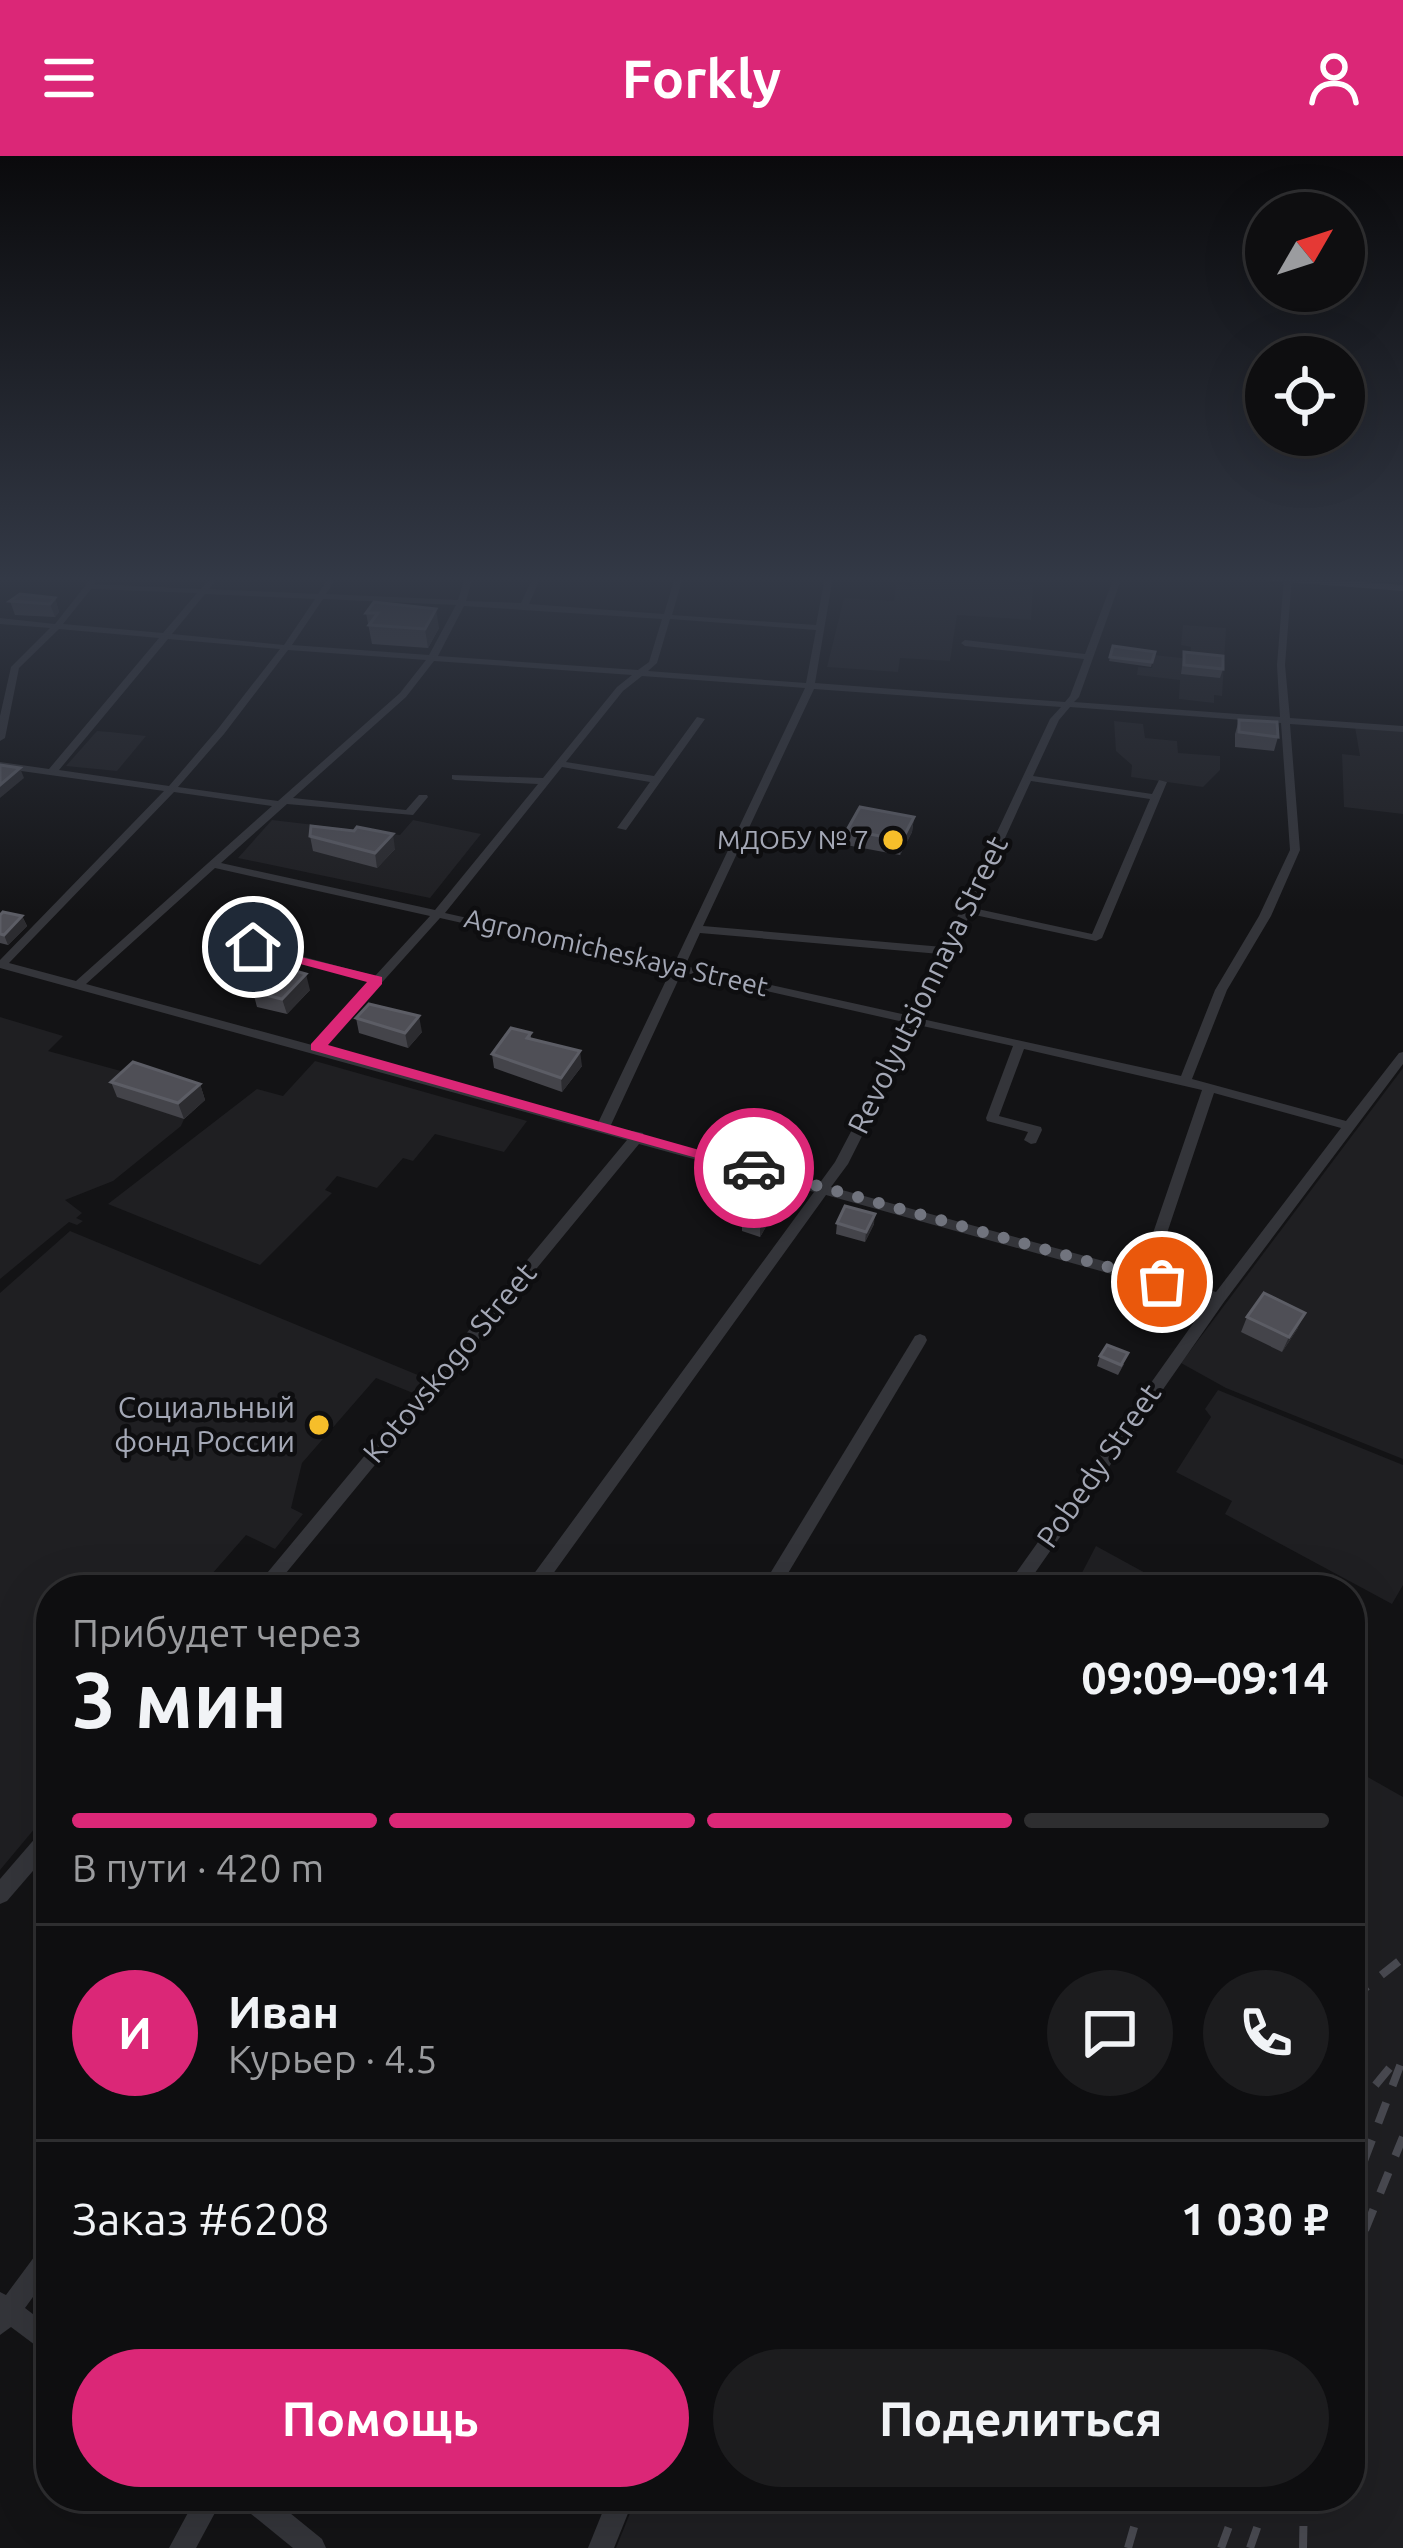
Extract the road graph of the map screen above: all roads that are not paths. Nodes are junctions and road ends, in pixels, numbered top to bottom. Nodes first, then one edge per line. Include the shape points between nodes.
1 (6, 689) edge
2 (17, 689) edge
3 (124, 689) edge
4 (254, 689) edge
5 (408, 689) edge
6 (625, 689) edge
7 (809, 689) edge
8 (833, 689) edge
9 (1074, 689) edge
10 (1283, 689) edge
11 (1066, 705) junction
12 (700, 718) dead end
13 (1285, 720) junction
14 (1403, 729) edge
15 (0, 738) edge
16 (0, 752) edge
17 (558, 764) junction
18 (0, 765) edge
19 (53, 771) junction
20 (455, 777) dead end
21 (1028, 778) junction
22 (658, 780) junction
23 (544, 781) junction
24 (1162, 782) dead end
25 (178, 787) junction
26 (423, 797) dead end
27 (1155, 797) junction
28 (280, 802) junction
29 (622, 828) dead end
30 (212, 863) junction
31 (966, 910) junction
32 (439, 914) junction
33 (698, 929) junction
34 (214, 936) dead end
35 (946, 951) junction
36 (1, 964) edge
37 (681, 968) junction
38 (377, 980) junction
39 (78, 985) junction
40 (915, 1020) junction
41 (1020, 1044) junction
42 (317, 1047) junction
43 (1403, 1056) edge
44 (1185, 1082) junction
45 (1209, 1089) junction
46 (603, 1126) junction
47 (1351, 1127) junction
48 (638, 1136) junction
49 (1031, 1140) dead end
50 (822, 1186) junction
51 (1145, 1277) junction
52 (1219, 1298) junction
53 (920, 1340) dead end
54 (274, 1575) edge
55 (541, 1575) edge
56 (778, 1575) edge
57 (1024, 1575) edge
58 (36, 1852) edge
59 (0, 1894) edge
60 (36, 2272) edge
61 (3, 2313) edge
62 (36, 2334) edge
63 (203, 2511) edge
64 (267, 2511) edge
65 (616, 2511) edge
66 (182, 2548) edge
67 (313, 2548) edge
68 (601, 2548) edge

1 - 15 street
2 - 16 street
3 - 19 street
4 - 25 street
5 - 28 street
6 - 17 street
7 - 33 street
8 - 11 street
9 - 11 street, Revolyutsionnaya Street
10 - 13 street
11 - 13 street
11 - 21 street, Revolyutsionnaya Street
12 - 22 street
13 - 14 street
13 - 44 street via 1295,850 1221,991
17 - 22 street
17 - 23 street
18 - 19 street
19 - 25 street
20 - 23 street
21 - 27 street
21 - 31 street, Revolyutsionnaya Street
22 - 29 street
23 - 32 street
24 - 27 street
25 - 28 street
25 - 36 street
26 - 28 street via 410,813
27 - 31 street via 1096,938
28 - 30 street
30 - 32 street, Agronomicheskaya Street
30 - 39 street
31 - 35 street, Revolyutsionnaya Street
32 - 37 street, Agronomicheskaya Street
32 - 38 street
33 - 35 street
33 - 37 street
34 - 38 street
35 - 40 street, Revolyutsionnaya Street
36 - 39 street
37 - 40 street, Agronomicheskaya Street
37 - 46 street
38 - 42 street
39 - 42 street
40 - 41 street, Agronomicheskaya Street
40 - 50 street, Revolyutsionnaya Street
41 - 44 street, Agronomicheskaya Street
41 - 49 street via 992,1118 1036,1130
42 - 46 street
43 - 47 street, Pobedy Street
44 - 45 street, Agronomicheskaya Street
45 - 47 street, Agronomicheskaya Street
45 - 51 street
46 - 48 street
47 - 52 street, Pobedy Street
48 - 50 street
48 - 54 street, Kotovskogo Street
50 - 51 street
50 - 55 street, Revolyutsionnaya Street
51 - 52 street
52 - 57 street, Pobedy Street
53 - 56 street
58 - 59 street
60 - 61 street
61 - 62 street
63 - 66 street
64 - 67 street
65 - 68 street

